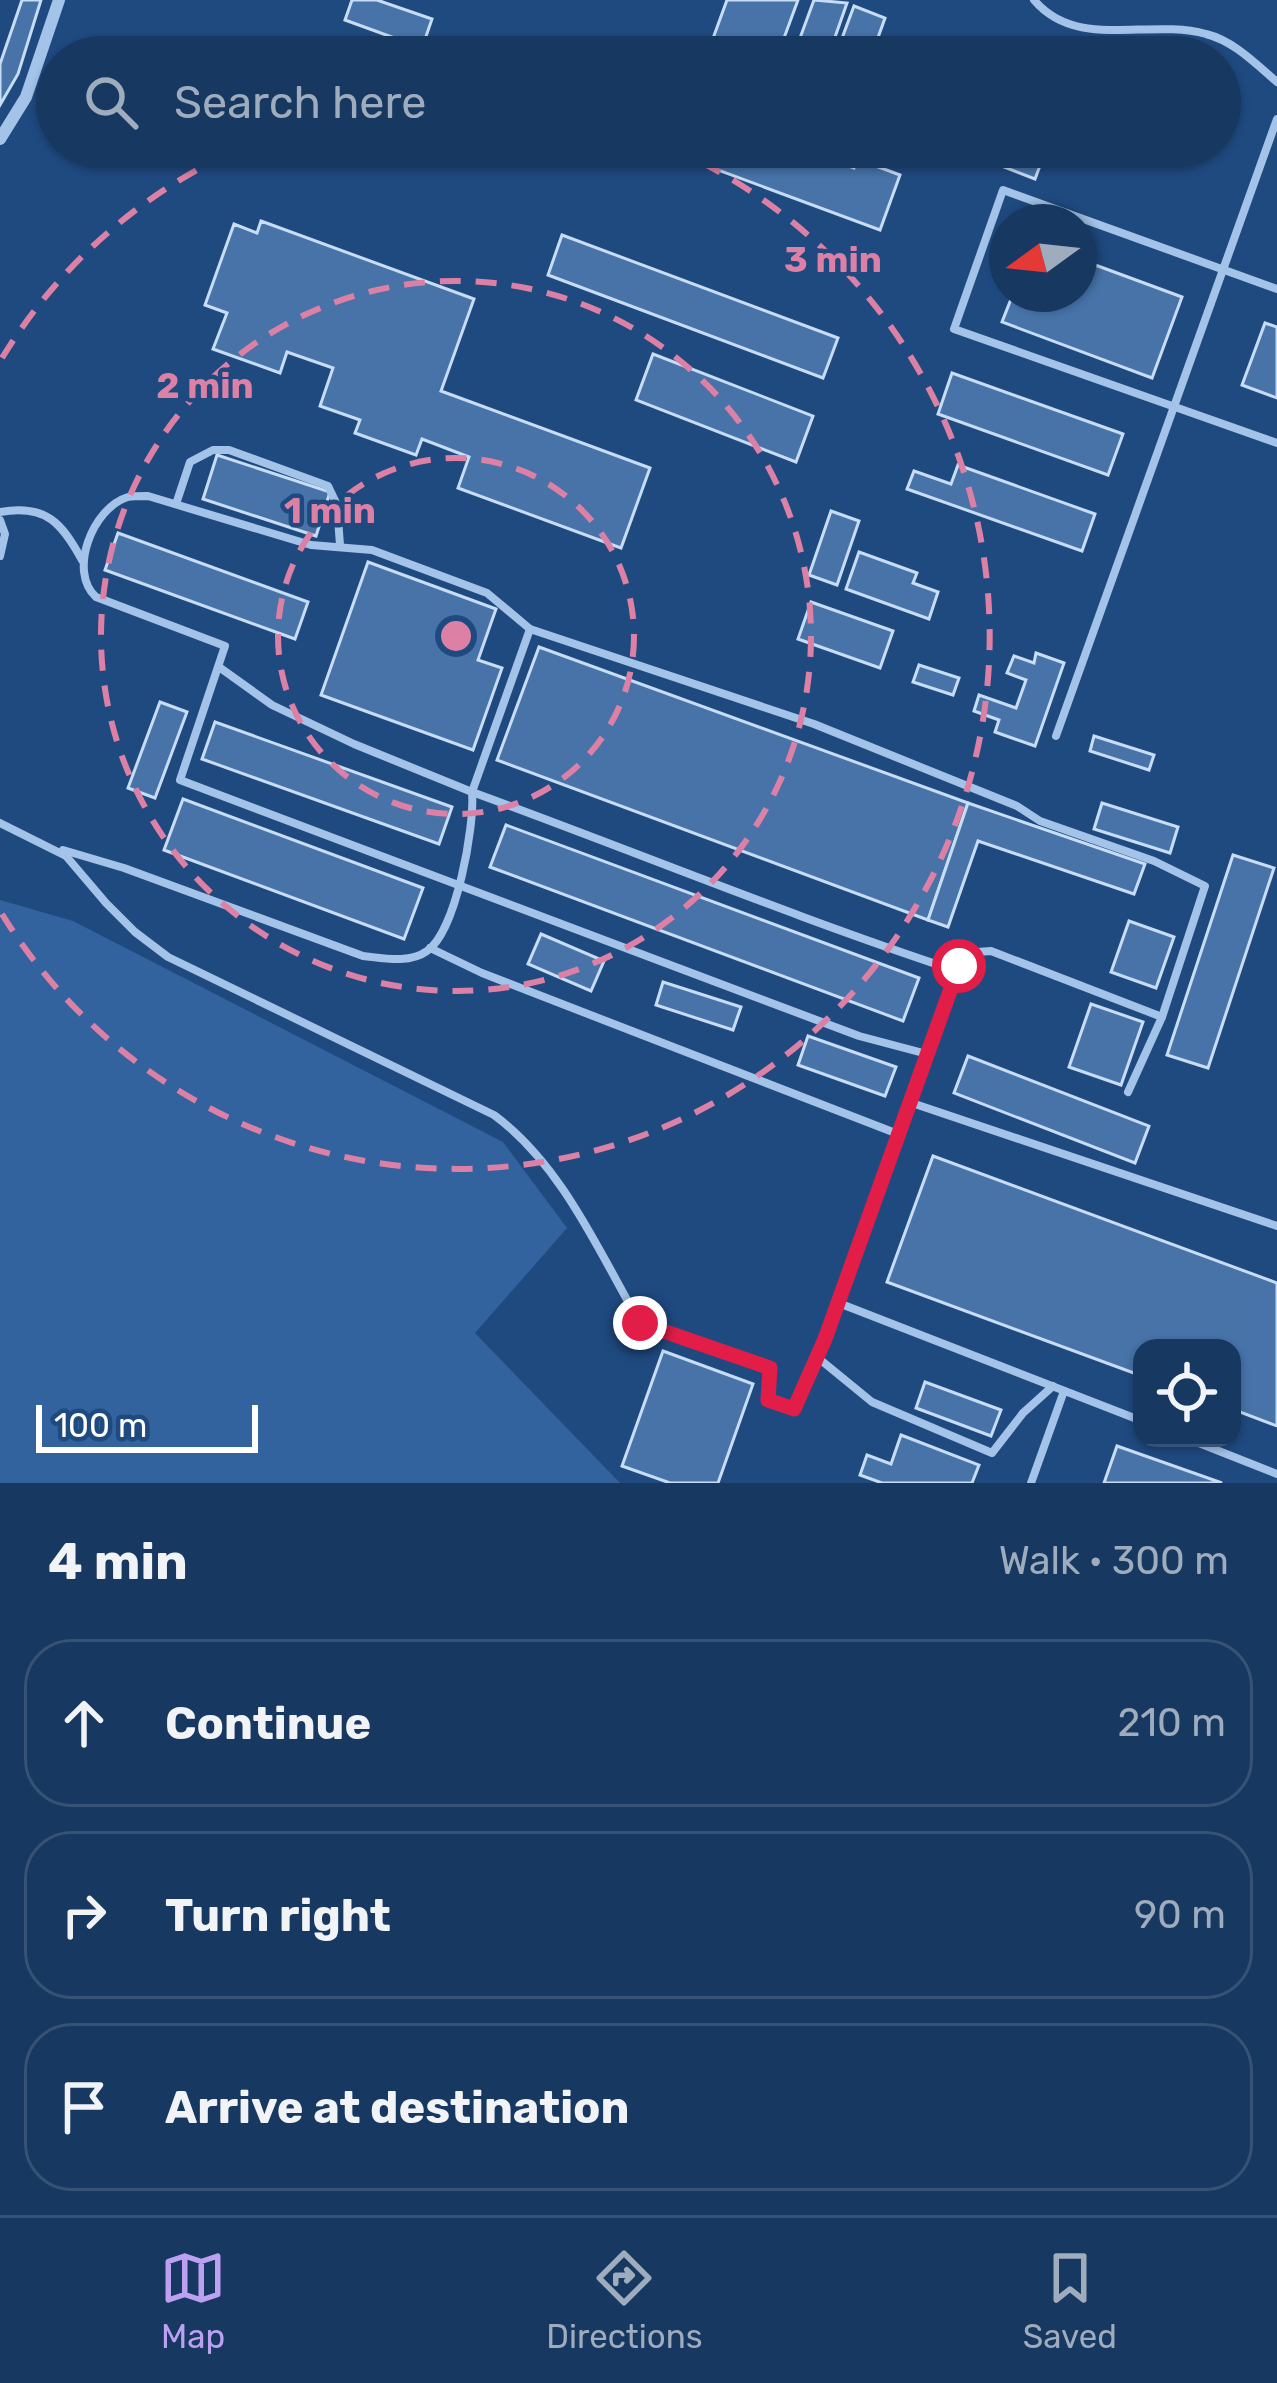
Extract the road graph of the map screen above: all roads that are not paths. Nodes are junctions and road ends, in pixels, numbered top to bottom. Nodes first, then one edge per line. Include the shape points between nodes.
1 (59, 0) edge
2 (1034, 0) edge
3 (47, 36) edge
4 (1213, 36) edge
5 (1241, 53) edge
6 (36, 68) edge
7 (1277, 82) edge
8 (1277, 119) edge
9 (0, 139) edge
10 (1225, 268) junction
11 (1277, 289) edge
12 (1176, 409) junction
13 (1277, 443) edge
14 (176, 504) junction
15 (0, 516) edge
16 (340, 545) junction
17 (0, 556) edge
18 (83, 562) junction
19 (530, 629) junction
20 (219, 667) junction
21 (1056, 736) dead end
22 (472, 792) junction
23 (0, 824) edge
24 (56, 848) junction
25 (459, 882) junction
26 (430, 948) junction
27 (957, 970) junction
28 (1162, 1017) junction
29 (927, 1054) junction
30 (1128, 1092) dead end
31 (909, 1102) junction
32 (898, 1134) junction
33 (1277, 1226) edge
34 (836, 1302) junction
35 (817, 1357) junction
36 (1053, 1387) junction
37 (1064, 1391) junction
38 (1133, 1418) edge
39 (1209, 1447) edge
40 (1277, 1474) edge
41 (1031, 1483) edge

1 - 3 street
2 - 4 lane via 1048,16 1081,29
5 - 7 lane
6 - 9 street
8 - 10 lane
10 - 11 lane
10 - 12 lane
10 - 12 lane via 1003,190 954,329
12 - 13 lane
12 - 21 lane
14 - 16 lane via 311,545
14 - 16 lane via 190,462 229,451 328,486 338,505
14 - 18 lane via 129,496 113,505
15 - 17 lane
15 - 18 lane via 21,508 63,524
16 - 19 lane via 487,593
18 - 20 lane via 86,588 96,598 225,646
19 - 22 lane
19 - 28 lane via 814,724 1205,886
20 - 22 lane via 272,705
20 - 25 lane via 180,780
22 - 25 lane via 471,842
22 - 27 lane
23 - 24 lane
24 - 26 lane via 363,956 394,960
24 - 35 lane via 168,957 518,1132 640,1323 770,1368 768,1400 794,1409
25 - 26 lane
25 - 29 lane via 859,1036
26 - 32 lane
27 - 28 lane via 967,957 991,951
27 - 29 lane
28 - 30 lane
29 - 31 lane
31 - 32 lane
31 - 33 lane
32 - 34 lane
34 - 35 lane
34 - 36 lane
35 - 36 lane via 872,1402 992,1453
36 - 37 lane
37 - 38 lane
37 - 41 lane
39 - 40 lane

